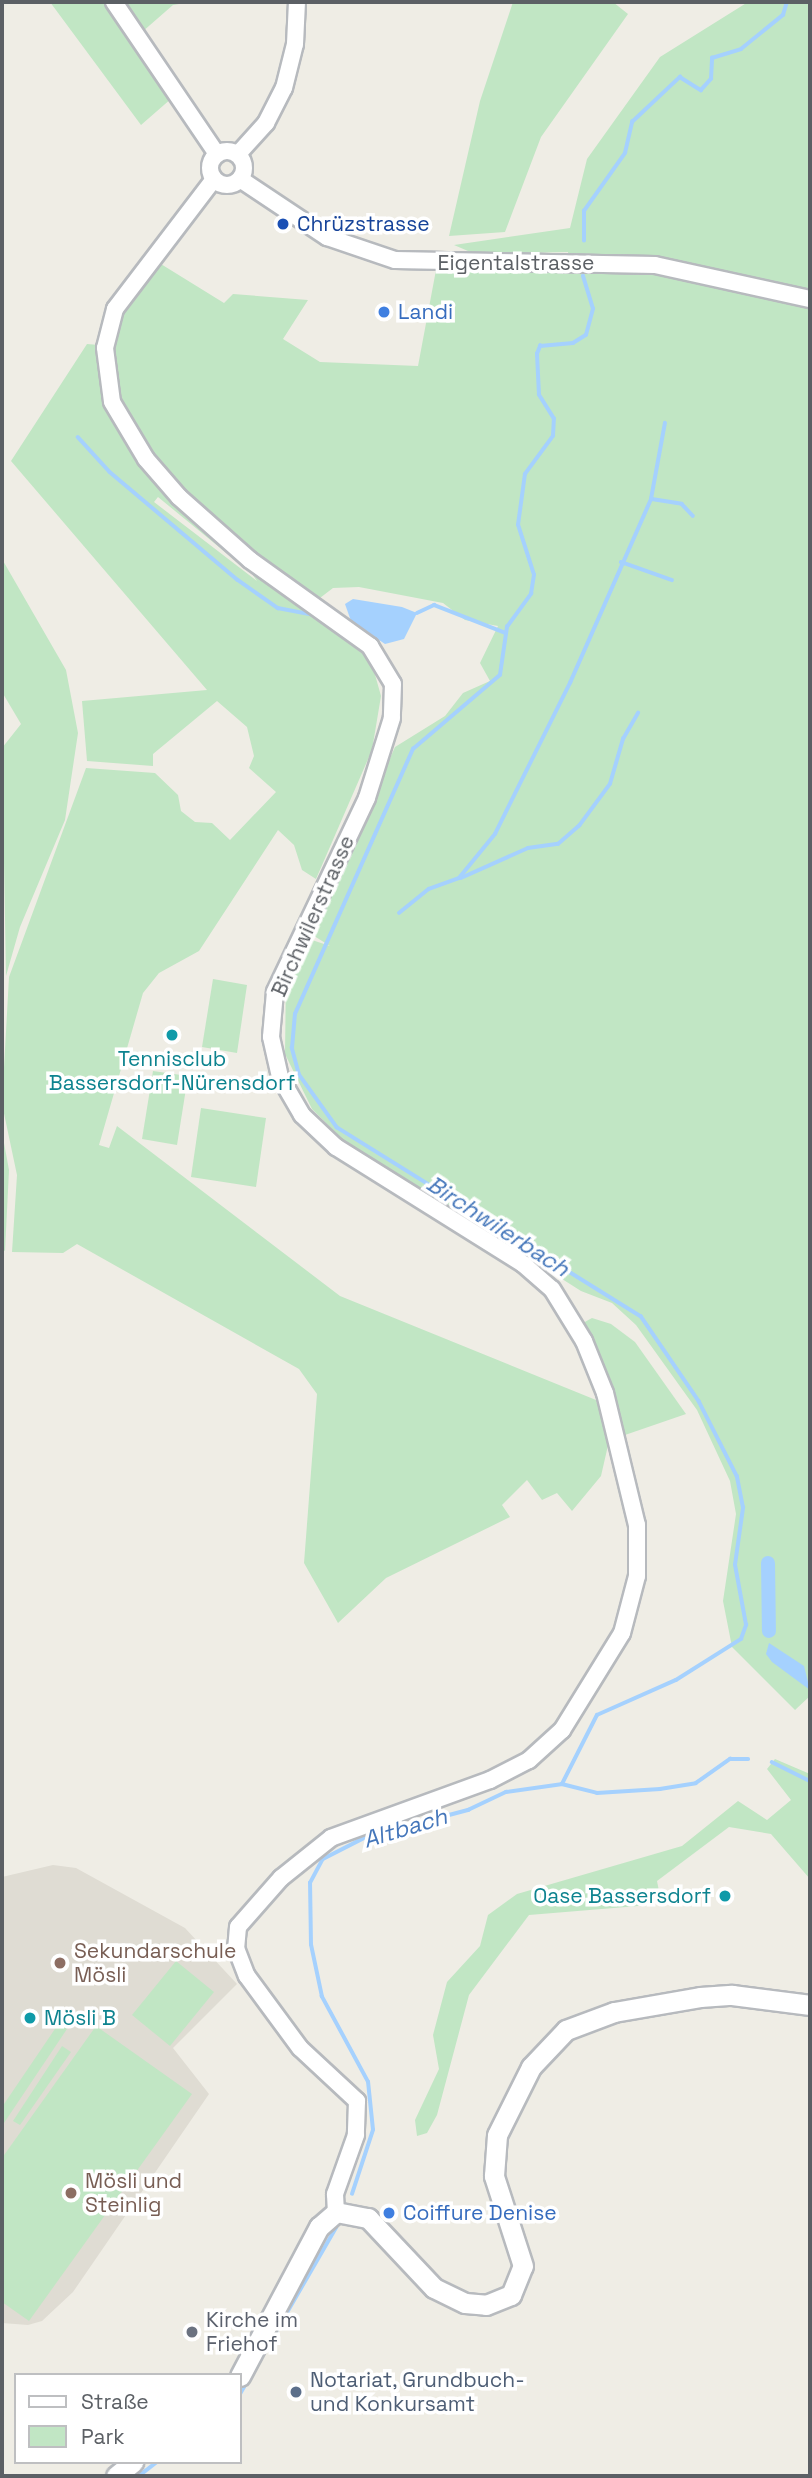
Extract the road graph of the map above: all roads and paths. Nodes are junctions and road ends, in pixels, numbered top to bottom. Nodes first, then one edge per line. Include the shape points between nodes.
1 (114, 2) edge
2 (297, 2) edge
3 (217, 154) junction
4 (238, 154) junction
5 (214, 179) junction
6 (240, 179) junction
7 (810, 299) edge
8 (810, 2005) edge
9 (336, 2212) junction
10 (242, 2373) edge
11 (131, 2464) edge
12 (116, 2476) edge

1 - 3 street
2 - 4 street via 295,44 284,88 265,123
3 - 4 street
3 - 5 street via 210,166
4 - 6 street via 244,169
5 - 6 street via 225,185
5 - 9 street, Birchwilerstrasse via 115,309 105,348 112,402 146,459 216,533 370,646 391,675 392,718 367,798 275,992 271,1037 280,1077 302,1115 336,1147 523,1264 564,1306 595,1367 619,1437 636,1512 637,1576 632,1605 610,1658 575,1714 546,1747 490,1780 331,1838 281,1878 238,1927 236,1948 247,1976 300,2048 357,2101 356,2135 335,2194
6 - 7 street, Eigentalstrasse via 327,237 395,260 655,265
8 - 9 main road via 732,1995 700,1997 597,2017 553,2040 531,2067 497,2135 494,2176 523,2266 519,2285 502,2301 465,2304 434,2288 368,2218
9 - 10 main road via 319,2227
11 - 12 main road

